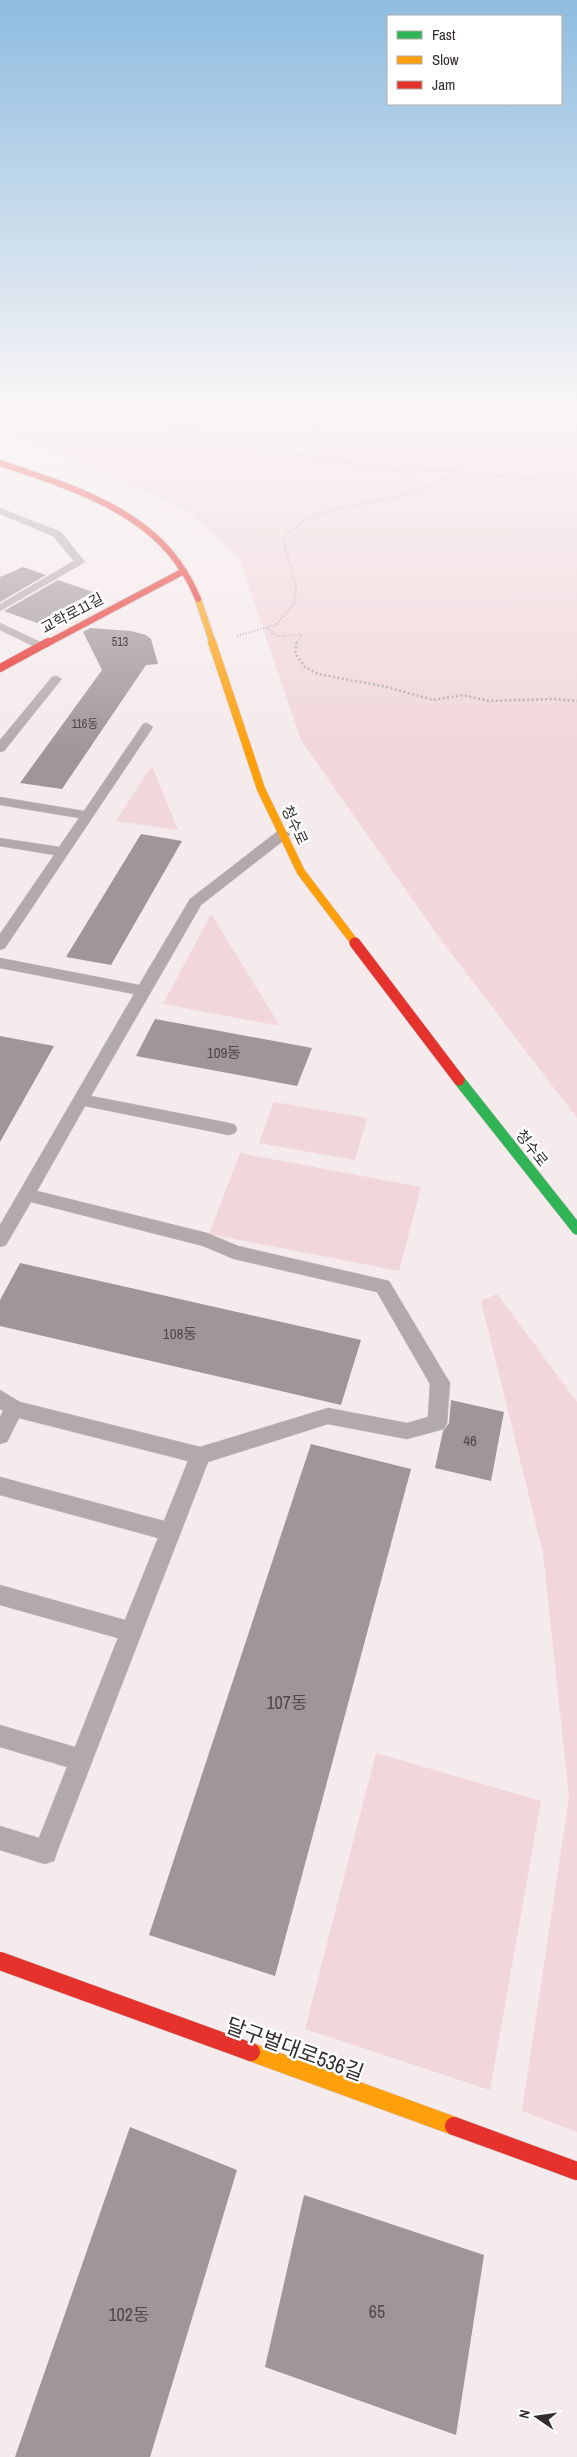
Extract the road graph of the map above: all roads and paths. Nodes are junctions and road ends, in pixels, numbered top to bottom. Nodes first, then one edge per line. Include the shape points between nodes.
1 (33, 525) edge
2 (133, 525) edge
3 (299, 525) edge
4 (184, 571) junction
5 (0, 608) edge
6 (0, 626) edge
7 (267, 628) junction
8 (213, 642) junction
9 (41, 646) junction
10 (0, 668) edge
11 (56, 679) dead end
12 (577, 701) edge
13 (147, 727) dead end
14 (0, 748) edge
15 (0, 801) edge
16 (87, 815) junction
17 (283, 834) junction
18 (0, 842) edge
19 (62, 852) junction
20 (0, 945) edge
21 (0, 963) edge
22 (144, 991) junction
23 (81, 1100) junction
24 (229, 1129) dead end
25 (27, 1195) junction
26 (577, 1229) edge
27 (0, 1240) edge
28 (7, 1404) edge
29 (0, 1436) edge
30 (200, 1456) junction
31 (0, 1486) edge
32 (170, 1532) junction
33 (0, 1595) edge
34 (131, 1632) junction
35 (0, 1736) edge
36 (81, 1760) junction
37 (0, 1838) edge
38 (0, 1961) edge
39 (577, 2171) edge

1 - 5 lane via 57,534 80,562
2 - 4 main road, 청수로 via 166,548
3 - 7 path via 288,529 283,540 297,597 276,625
4 - 8 main road, 청수로 via 197,596
4 - 9 main road, 교학로11길
6 - 9 lane
7 - 8 path
7 - 12 path via 277,636 302,635 295,646 295,653 305,667 318,674 387,687 433,700 463,695 489,701
8 - 17 main road, 청수로 via 262,789
9 - 10 main road, 교학로11길
11 - 14 lane
13 - 16 lane
15 - 16 lane
16 - 19 lane
17 - 22 lane via 195,902
17 - 26 main road, 청수로 via 301,872
18 - 19 lane
19 - 20 lane
21 - 22 lane
22 - 23 lane
23 - 24 lane
23 - 25 lane
25 - 27 lane
25 - 30 lane via 207,1240 234,1252 383,1286 440,1383 437,1422 407,1431 328,1416
28 - 29 lane
28 - 30 lane
30 - 32 lane
31 - 32 lane
32 - 34 lane
33 - 34 lane
34 - 36 lane
35 - 36 lane
36 - 37 lane via 45,1852
38 - 39 main road, 달구벌대로536길

